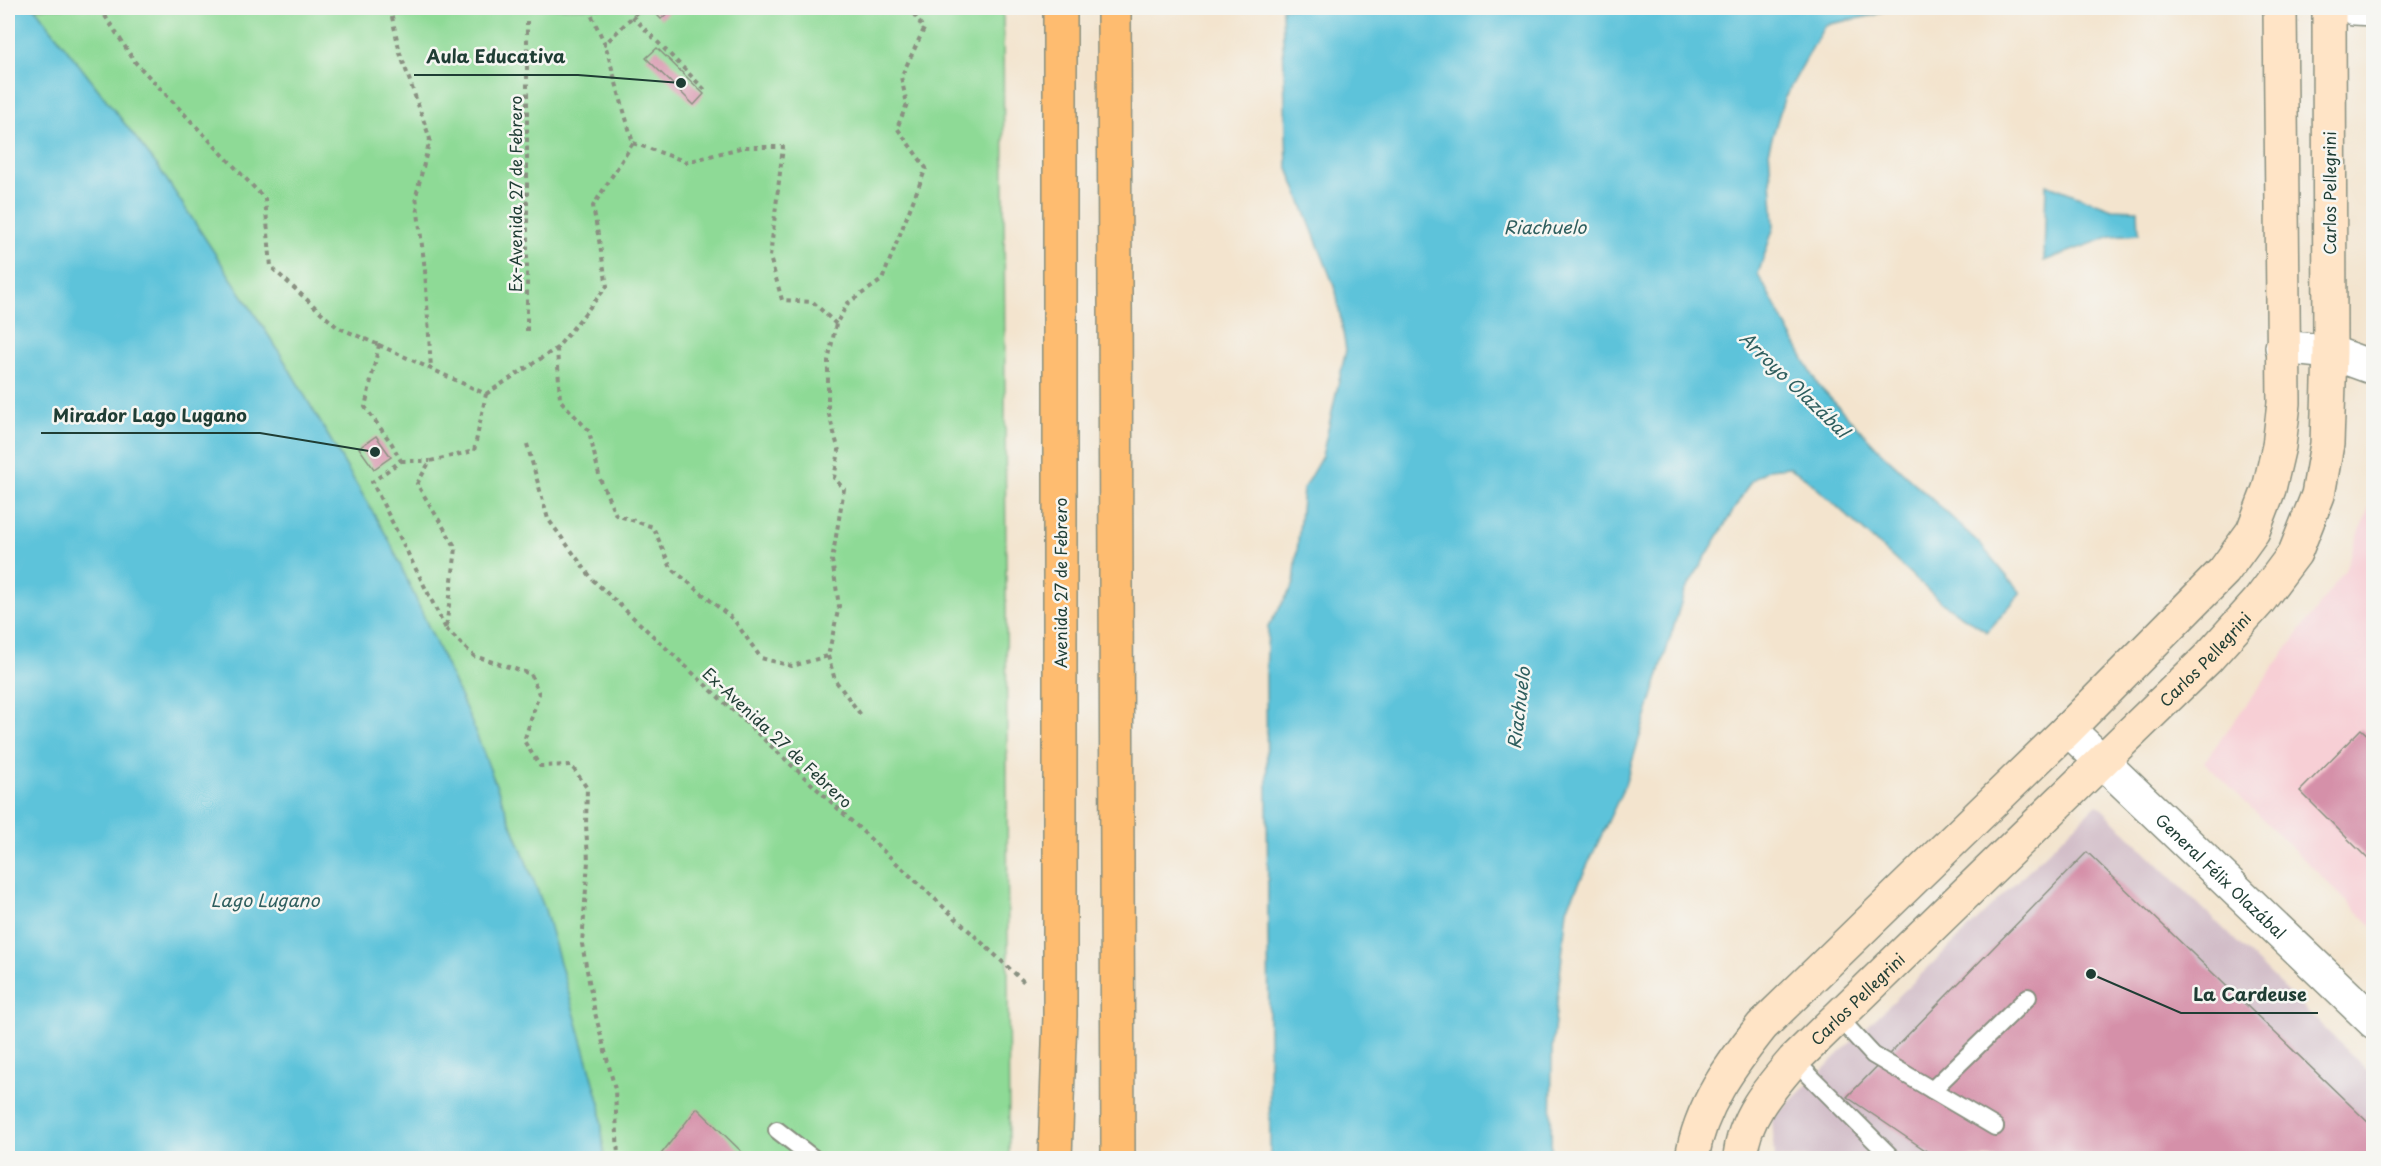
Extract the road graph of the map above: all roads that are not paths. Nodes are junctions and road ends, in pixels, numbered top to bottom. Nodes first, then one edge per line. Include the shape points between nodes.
1 (1060, 8) edge
2 (1114, 8) edge
3 (2280, 8) edge
4 (2329, 8) edge
5 (2354, 8) edge
6 (2373, 9) edge
7 (2282, 347) junction
8 (2330, 352) junction
9 (2373, 368) edge
10 (2068, 729) junction
11 (2102, 762) junction
12 (2028, 997) dead end
13 (1838, 1017) junction
14 (2373, 1022) edge
15 (1794, 1060) junction
16 (1932, 1090) junction
17 (1995, 1127) dead end
18 (777, 1130) dead end
19 (813, 1158) edge
20 (1055, 1158) edge
21 (1118, 1158) edge
22 (1692, 1158) edge
23 (1740, 1158) edge
24 (1892, 1158) edge

1 - 20 main road, Avenida 27 de Febrero via 1060,1016
2 - 21 main road
3 - 7 main road
4 - 8 main road, Carlos Pellegrini
5 - 6 street
7 - 8 street
7 - 10 main road via 2284,403 2278,446 2269,489 2253,531 2224,571
8 - 9 street
8 - 11 main road, Carlos Pellegrini via 2327,444 2318,495 2295,553 2207,659
10 - 11 street, General Félix Olazábal
10 - 22 main road via 1762,1026 1734,1061 1708,1105
11 - 13 main road, Carlos Pellegrini
11 - 14 street, General Félix Olazábal
12 - 16 lane
13 - 15 main road, Carlos Pellegrini
13 - 16 lane via 1873,1055
15 - 23 main road, Carlos Pellegrini via 1749,1121
15 - 24 lane
16 - 17 lane
18 - 19 lane

